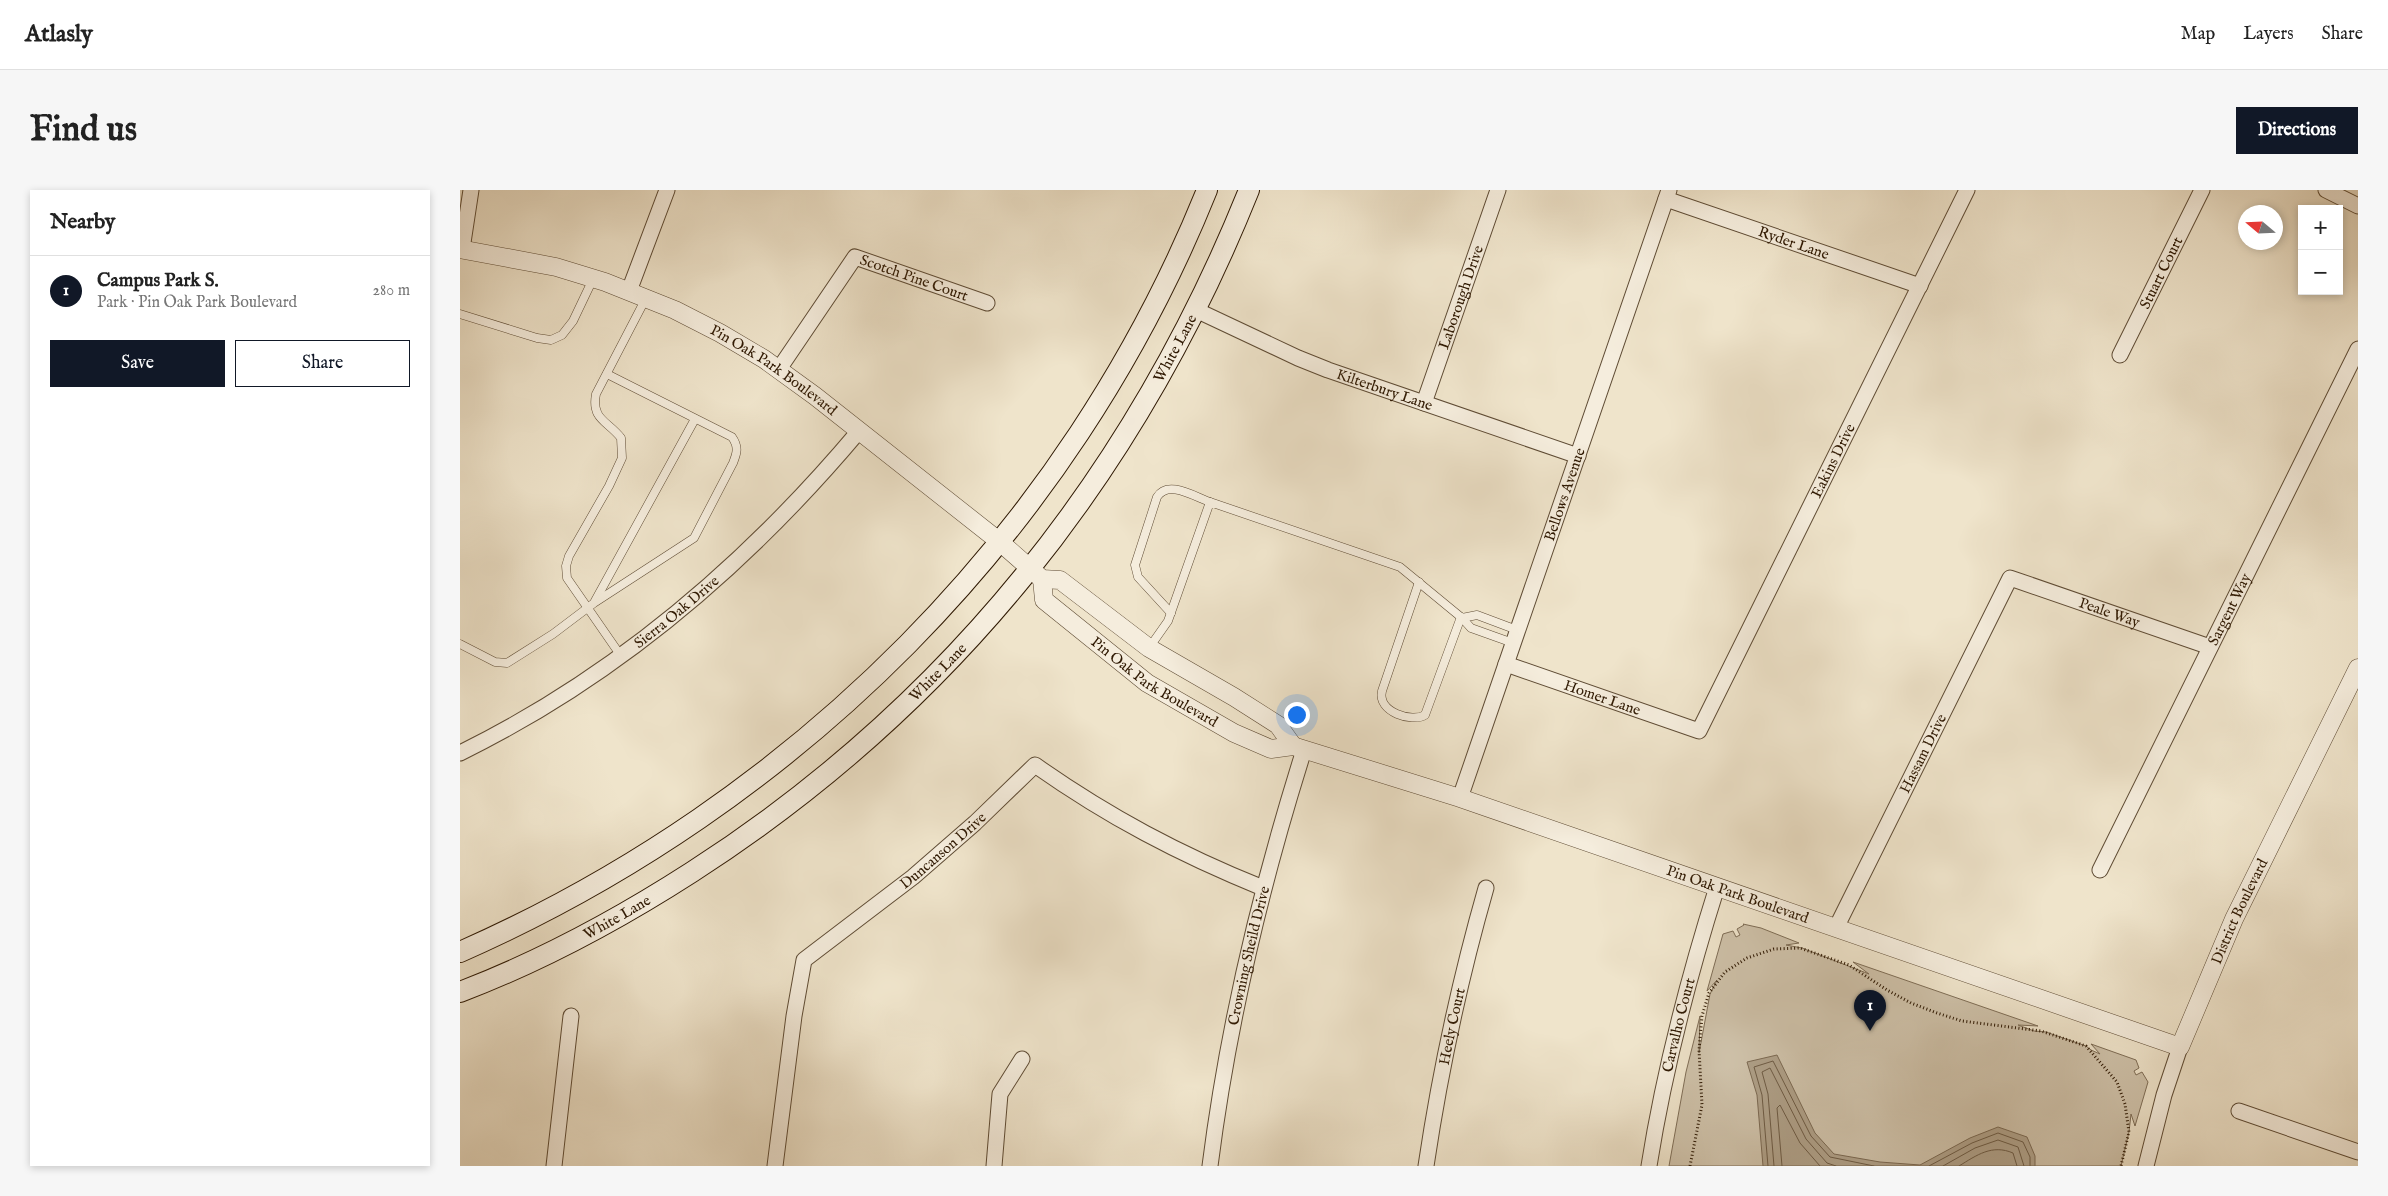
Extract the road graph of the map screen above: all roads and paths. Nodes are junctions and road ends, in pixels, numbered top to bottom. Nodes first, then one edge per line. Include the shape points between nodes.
1 (471, 190) edge
2 (667, 190) edge
3 (1207, 190) edge
4 (1248, 190) edge
5 (1498, 190) edge
6 (1968, 190) edge
7 (2202, 190) edge
8 (2326, 190) edge
9 (1668, 194) edge
10 (2358, 206) edge
11 (461, 249) edge
12 (593, 279) junction
13 (1920, 286) junction
14 (629, 291) junction
15 (646, 298) junction
16 (987, 303) dead end
17 (1196, 310) junction
18 (460, 314) edge
19 (2358, 349) edge
20 (2120, 355) dead end
21 (2354, 366) edge
22 (779, 369) junction
23 (606, 374) junction
24 (1424, 403) junction
25 (695, 419) junction
26 (859, 431) junction
27 (1578, 456) junction
28 (1210, 502) junction
29 (1000, 542) junction
30 (1036, 574) junction
31 (2010, 578) joint
32 (1419, 582) junction
33 (591, 606) junction
34 (1171, 613) junction
35 (1461, 617) junction
36 (1515, 636) junction
37 (460, 644) edge
38 (2210, 647) junction
39 (1149, 648) junction
40 (621, 656) junction
41 (1506, 664) junction
42 (2358, 668) edge
43 (2352, 696) edge
44 (1699, 731) joint
45 (1299, 748) junction
46 (460, 753) edge
47 (1460, 798) junction
48 (2100, 870) dead end
49 (1717, 887) junction
50 (1262, 888) junction
51 (1486, 888) dead end
52 (1836, 928) junction
53 (460, 952) edge
54 (460, 992) edge
55 (571, 1016) dead end
56 (2180, 1047) junction
57 (1022, 1059) dead end
58 (2239, 1111) dead end
59 (2358, 1152) edge
60 (554, 1166) edge
61 (776, 1166) edge
62 (994, 1166) edge
63 (1210, 1166) edge
64 (1426, 1166) edge
65 (1649, 1166) edge
66 (1690, 1166) edge
67 (2121, 1166) edge
68 (2146, 1166) edge

1 - 11 street
2 - 14 street
3 - 29 main road via 1165,283 1112,380 1045,483
4 - 17 main road, White Lane
5 - 24 street, Laborough Drive
6 - 13 street, Eakins Drive
7 - 20 street, Stuart Court
8 - 10 street
9 - 13 street, Ryder Lane
9 - 27 street, Bellows Avenue
11 - 12 street, Pin Oak Park Boulevard via 540,264
12 - 14 street, Pin Oak Park Boulevard
12 - 18 lane via 573,321 562,335 551,340
13 - 44 street, Eakins Drive
14 - 15 street, Pin Oak Park Boulevard
15 - 22 street, Pin Oak Park Boulevard via 720,333
15 - 23 lane
16 - 22 street, Scotch Pine Court via 856,257
17 - 24 street, Kilterbury Lane via 1298,358
17 - 30 main road, White Lane via 1143,407
19 - 21 street, Sargent Way
21 - 38 street, Sargent Way
22 - 26 street, Pin Oak Park Boulevard
23 - 25 lane
23 - 33 lane via 596,394 596,414 621,438 622,458 566,566 567,578
24 - 27 street, Kilterbury Lane
25 - 33 lane
25 - 33 lane via 732,437 738,450 694,538
26 - 29 street, Pin Oak Park Boulevard
26 - 40 street, Sierra Oak Drive via 823,473 734,564
27 - 36 street, Bellows Avenue
28 - 32 lane via 1400,567
28 - 34 lane
28 - 34 lane via 1172,488 1157,498 1135,565 1138,577
29 - 30 street, Pin Oak Park Boulevard
29 - 53 main road via 904,649 814,733 756,779 634,863 570,900
30 - 39 street, Pin Oak Park Boulevard via 1060,580
30 - 45 street, Pin Oak Park Boulevard via 1044,600 1146,683 1271,750
30 - 54 main road, White Lane via 844,760 727,850 600,926 534,960
31 - 38 street, Peale Way
31 - 52 street, Hassam Drive
32 - 35 lane
32 - 35 lane via 1382,691 1382,704 1387,710 1414,718 1425,715
33 - 37 lane via 507,663 495,662
33 - 40 lane
34 - 39 lane
35 - 36 lane via 1477,615
35 - 36 lane via 1471,628
36 - 41 street, Bellows Avenue
38 - 48 street, Sargent Way
39 - 45 street, Pin Oak Park Boulevard via 1278,725
40 - 46 street, Sierra Oak Drive via 537,711
41 - 44 street, Homer Lane
41 - 47 street, Bellows Avenue
42 - 43 street, District Boulevard
43 - 56 street, District Boulevard via 2234,919
45 - 47 street, Pin Oak Park Boulevard
45 - 50 street, Crowning Sheild Drive
47 - 49 street, Pin Oak Park Boulevard
49 - 52 street, Pin Oak Park Boulevard
49 - 65 street, Carvalho Court via 1675,1032
50 - 61 street, Duncanson Drive via 1165,845 1111,816 1035,764 975,823 913,877 804,960
50 - 63 street, Crowning Sheild Drive via 1228,1047
51 - 64 street, Heely Court via 1444,1054
52 - 56 street, Pin Oak Park Boulevard
55 - 60 street
56 - 68 street, District Boulevard
57 - 62 street via 1000,1094
58 - 59 street
66 - 67 path via 1702,1105 1699,1050 1702,1016 1709,993 1726,972 1747,958 1774,949 1800,948 1849,965 1886,990 1937,1013 1962,1021 2041,1031 2086,1046 2117,1082 2125,1104 2129,1132

